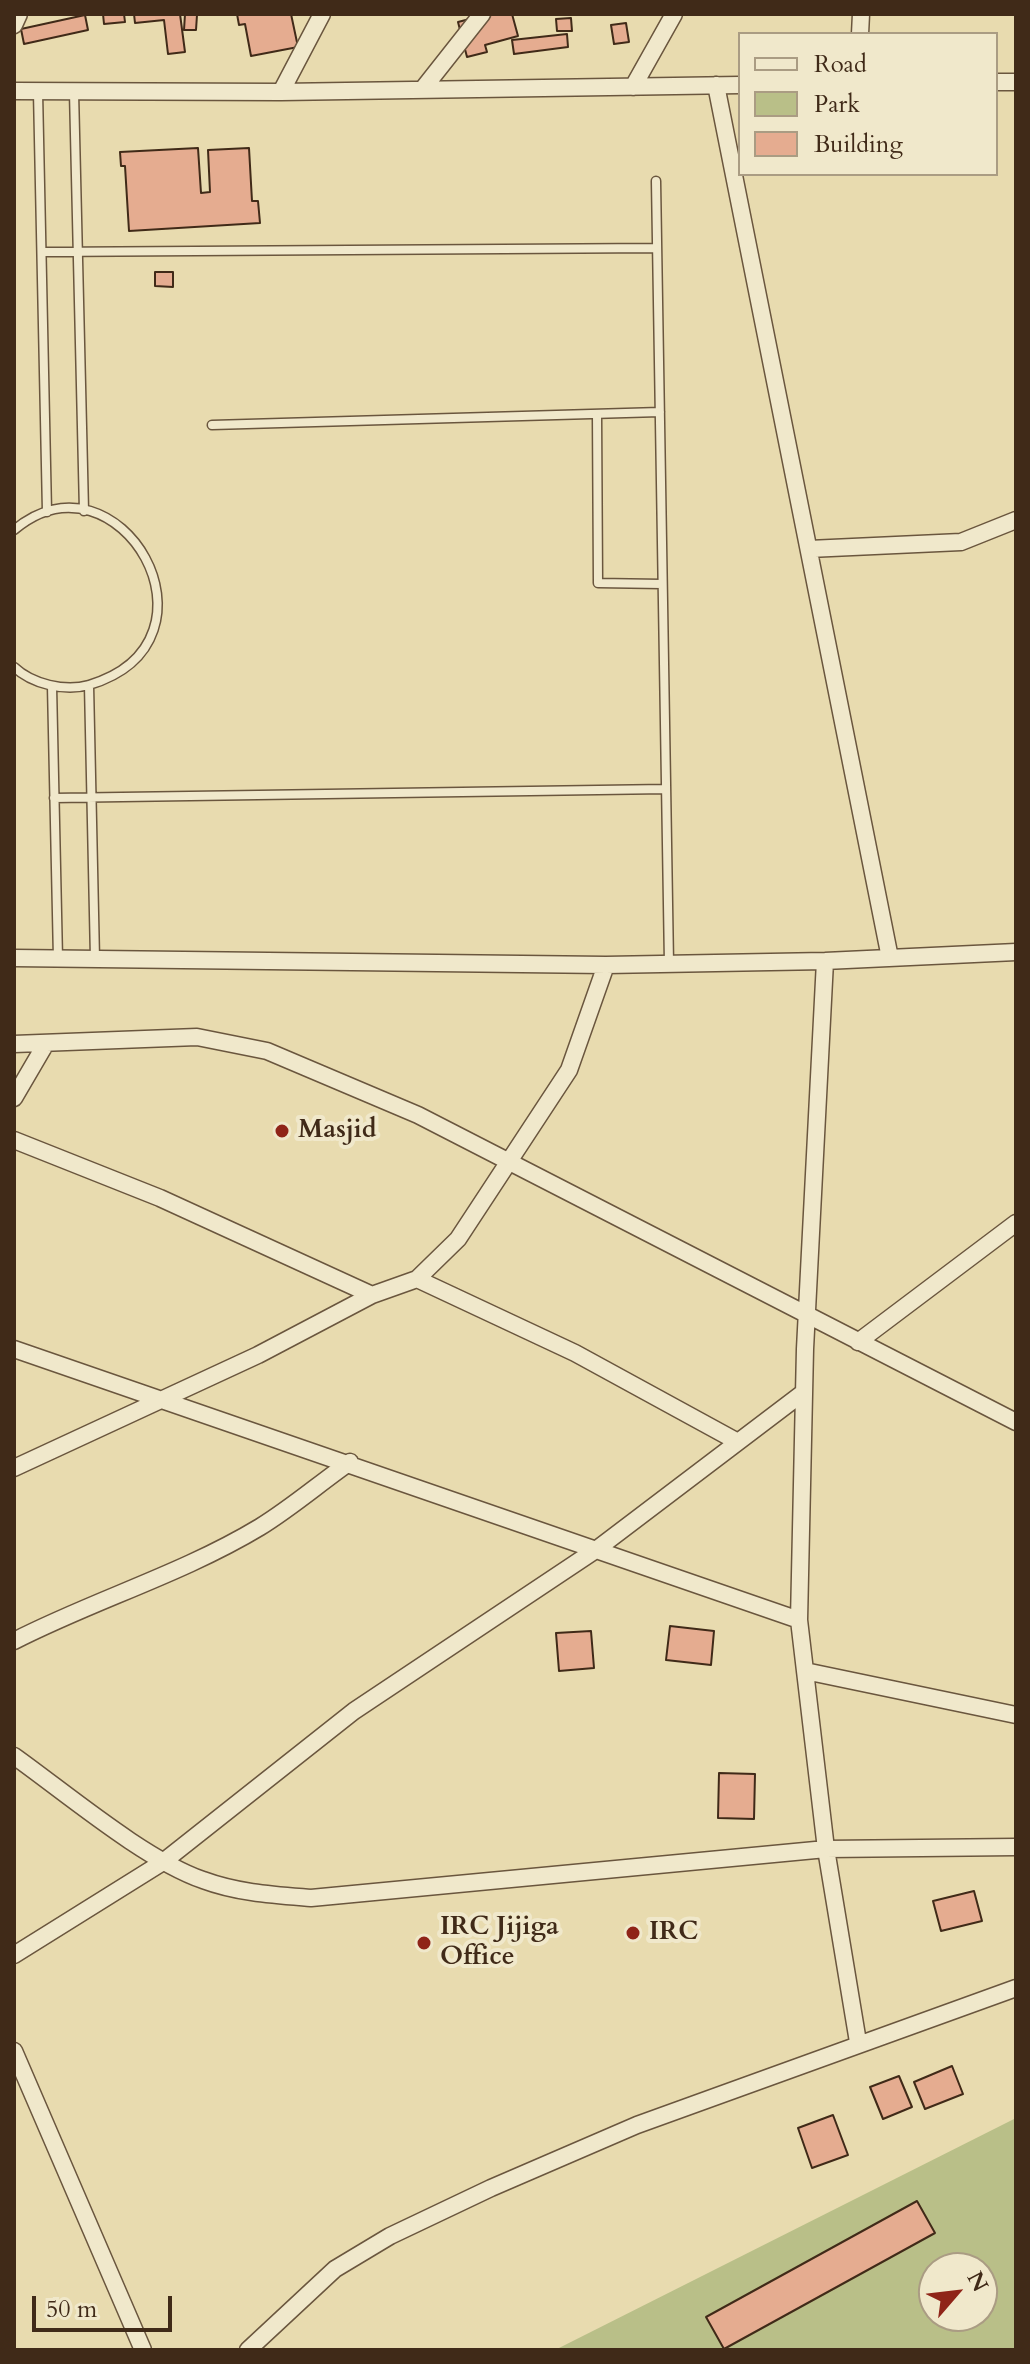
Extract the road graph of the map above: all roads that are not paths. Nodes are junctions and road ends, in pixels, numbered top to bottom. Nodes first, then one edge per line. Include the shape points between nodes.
1 (19, 14) edge
2 (322, 14) edge
3 (482, 14) edge
4 (674, 14) edge
5 (14, 25) edge
6 (716, 85) junction
7 (738, 85) edge
8 (633, 87) junction
9 (422, 90) junction
10 (14, 91) edge
11 (38, 91) junction
12 (74, 91) junction
13 (281, 92) junction
14 (656, 181) dead end
15 (657, 248) junction
16 (78, 251) junction
17 (42, 252) junction
18 (660, 412) junction
19 (597, 414) junction
20 (212, 425) dead end
21 (84, 511) junction
22 (47, 512) junction
23 (1016, 520) edge
24 (14, 530) edge
25 (809, 549) junction
26 (662, 584) junction
27 (14, 667) edge
28 (89, 685) junction
29 (52, 686) junction
30 (666, 789) junction
31 (54, 798) junction
32 (91, 798) junction
33 (1016, 952) edge
34 (14, 958) edge
35 (890, 958) junction
36 (58, 959) junction
37 (95, 959) junction
38 (825, 961) junction
39 (669, 964) junction
40 (606, 965) junction
41 (14, 1044) edge
42 (45, 1045) junction
43 (14, 1098) edge
44 (14, 1140) edge
45 (509, 1162) junction
46 (1016, 1223) edge
47 (417, 1279) junction
48 (372, 1295) junction
49 (807, 1316) junction
50 (858, 1342) junction
51 (14, 1349) edge
52 (804, 1392) junction
53 (162, 1398) junction
54 (1016, 1422) edge
55 (738, 1442) junction
56 (350, 1462) junction
57 (14, 1468) edge
58 (597, 1549) junction
59 (799, 1620) junction
60 (14, 1641) edge
61 (805, 1671) junction
62 (1016, 1715) edge
63 (14, 1756) edge
64 (1016, 1847) edge
65 (826, 1849) junction
66 (163, 1862) junction
67 (14, 1955) edge
68 (1016, 1988) edge
69 (858, 2042) junction
70 (14, 2051) edge
71 (143, 2350) edge
72 (248, 2350) edge

1 - 5 street
2 - 13 street
3 - 9 street
4 - 8 street
6 - 7 street
6 - 8 street
6 - 25 street
8 - 9 street
9 - 13 street
10 - 11 street
11 - 12 street
11 - 17 lane
12 - 13 street
12 - 16 lane
14 - 15 lane
15 - 16 lane
15 - 18 lane
16 - 17 lane
16 - 21 lane
17 - 22 lane
18 - 19 lane
18 - 26 lane
19 - 20 lane
19 - 26 lane via 598,583
21 - 22 lane
21 - 28 lane via 109,519 132,536 148,558 157,585 157,613 149,640 132,662 109,679
22 - 24 lane
23 - 25 street via 961,542
25 - 35 street
26 - 30 lane
27 - 29 lane
28 - 29 lane
28 - 32 lane
29 - 31 lane
30 - 32 lane
30 - 39 lane
31 - 32 lane
31 - 36 lane
32 - 37 lane
33 - 35 street
34 - 36 street
35 - 38 street
36 - 37 street
37 - 40 street
38 - 39 street
38 - 49 street
39 - 40 street
40 - 45 street via 569,1070
41 - 42 street
42 - 43 street
42 - 45 street via 197,1037 267,1051 418,1115
44 - 48 street via 160,1198
45 - 47 street via 458,1239
45 - 49 street
46 - 50 street
47 - 48 street
47 - 55 street via 575,1353
48 - 53 street
49 - 50 street
49 - 52 street
50 - 54 street
51 - 53 street
52 - 55 street
52 - 59 street
53 - 56 street
53 - 57 street
55 - 58 street
56 - 58 street
56 - 60 street via 260,1527 143,1586 77,1609
58 - 59 street
58 - 66 street via 354,1711
59 - 61 street
61 - 62 street
61 - 65 street
63 - 66 street
64 - 65 street
65 - 66 street via 311,1898 239,1891
65 - 69 street
66 - 67 street
68 - 69 street
69 - 72 street via 637,2125 390,2236 335,2269
70 - 71 street

